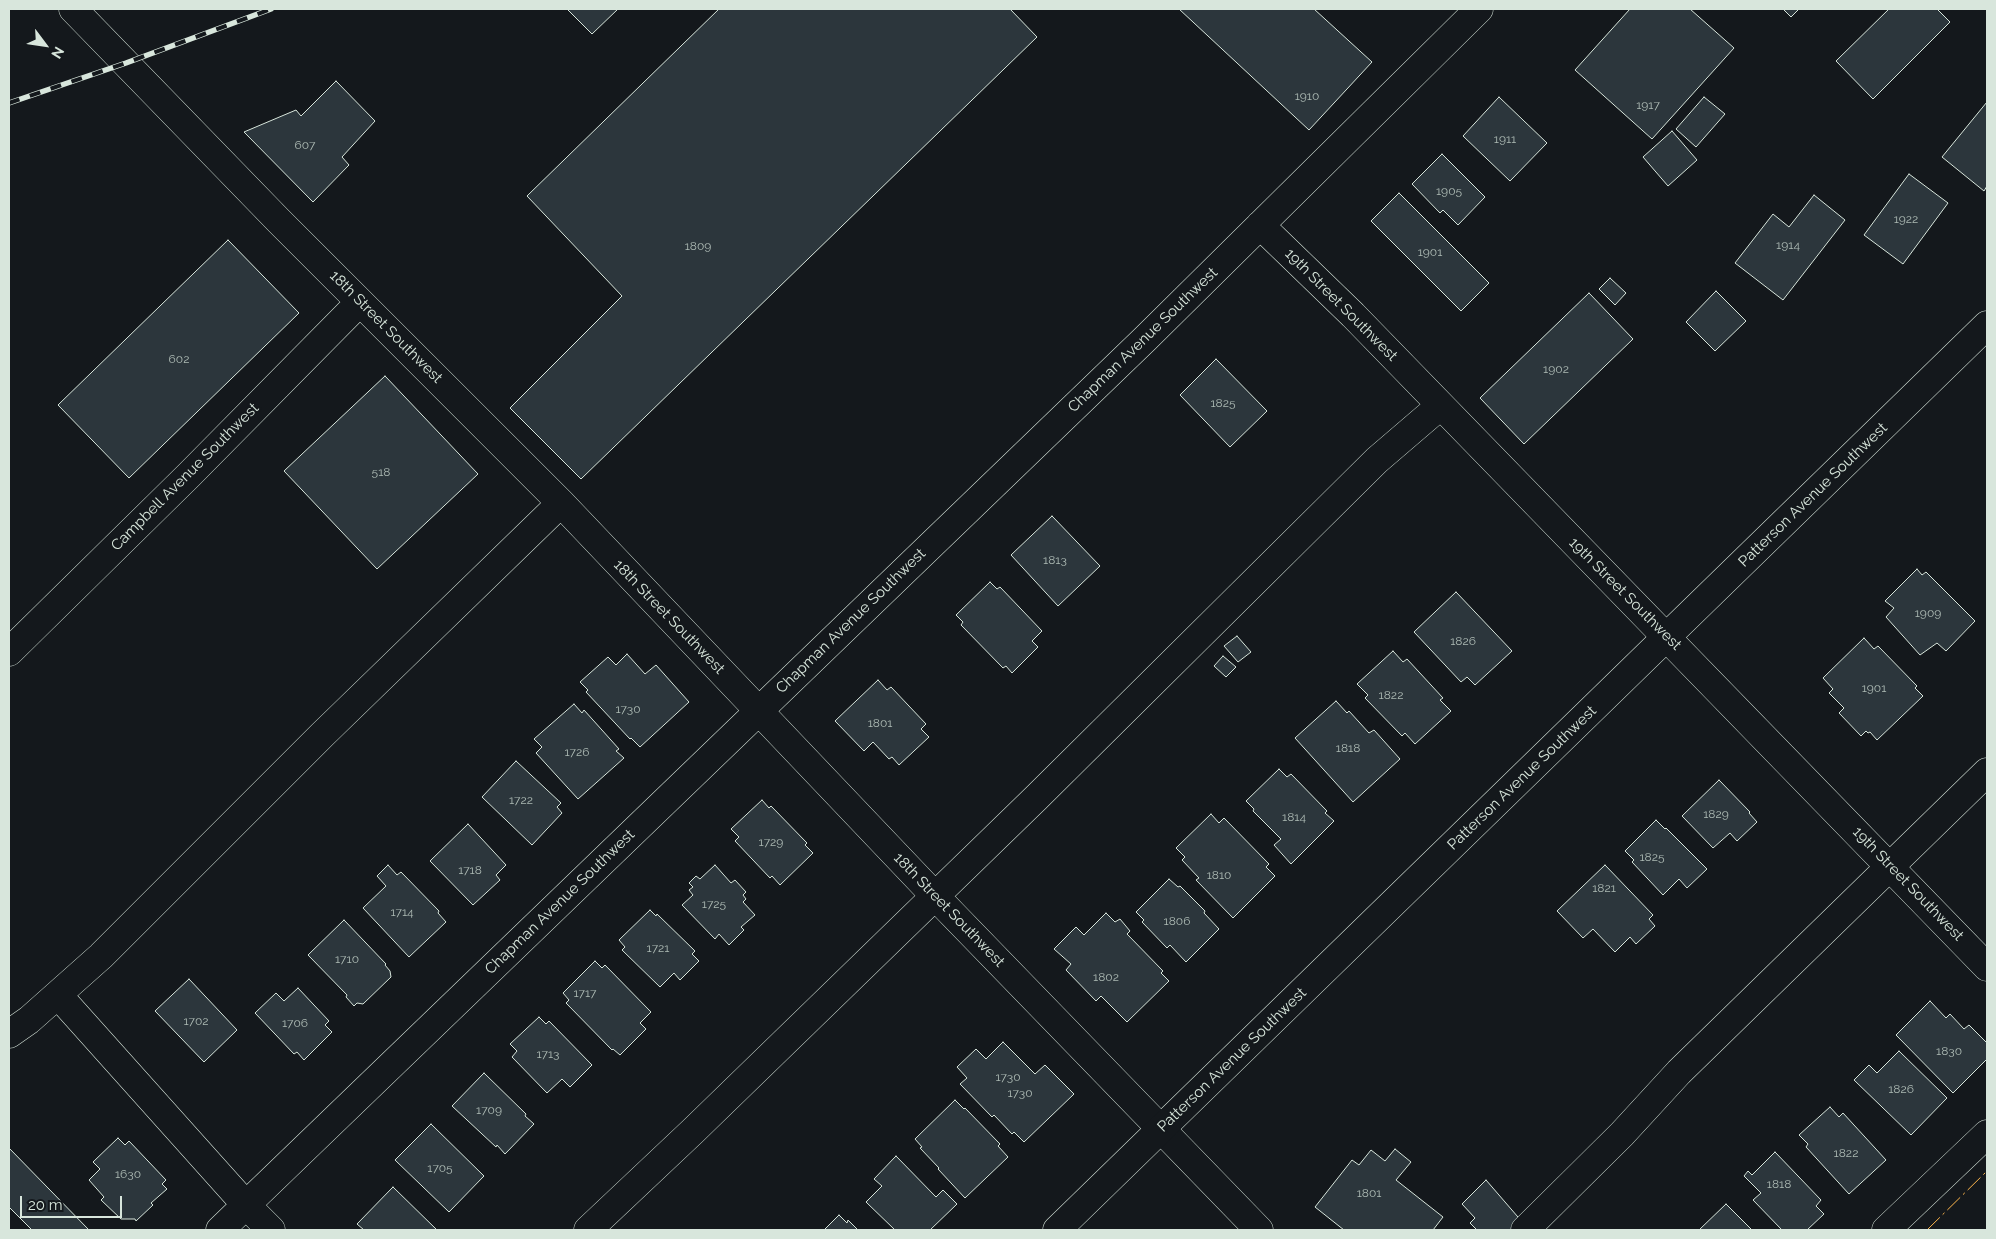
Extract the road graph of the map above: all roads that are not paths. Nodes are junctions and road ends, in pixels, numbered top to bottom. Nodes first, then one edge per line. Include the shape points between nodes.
1 (73, 9) edge
2 (1479, 9) edge
3 (1260, 225) junction
4 (360, 302) junction
5 (1987, 325) edge
6 (1440, 406) junction
7 (561, 503) junction
8 (1668, 637) junction
9 (9, 652) edge
10 (758, 710) junction
11 (1987, 772) edge
12 (1890, 866) junction
13 (935, 896) junction
14 (1987, 966) edge
15 (58, 994) junction
16 (9, 1034) edge
17 (1161, 1128) junction
18 (1987, 1134) edge
19 (246, 1205) junction
20 (220, 1230) edge
21 (271, 1230) edge
22 (588, 1230) edge
23 (1057, 1230) edge
24 (1259, 1230) edge
25 (1526, 1230) edge
26 (1886, 1230) edge

1 - 4 street, 18th Street Southwest
2 - 3 street, Chapman Avenue Southwest
3 - 6 street, 19th Street Southwest
3 - 10 street, Chapman Avenue Southwest
4 - 7 street, 18th Street Southwest
4 - 9 street, Campbell Avenue Southwest
5 - 8 street, Patterson Avenue Southwest
6 - 8 street, 19th Street Southwest
6 - 13 street via 1377,460
7 - 10 street, 18th Street Southwest
7 - 15 street via 101,956
8 - 12 street, 19th Street Southwest
8 - 17 street, Patterson Avenue Southwest
10 - 13 street, 18th Street Southwest
10 - 19 street, Chapman Avenue Southwest
11 - 12 street
12 - 14 street, 19th Street Southwest
12 - 25 street via 1679,1072
13 - 17 street, 18th Street Southwest
13 - 22 street
15 - 16 street
15 - 19 street
17 - 23 street, Patterson Avenue Southwest
17 - 24 street, 18th Street Southwest
18 - 26 street
19 - 20 street, Chapman Avenue Southwest
19 - 21 street

